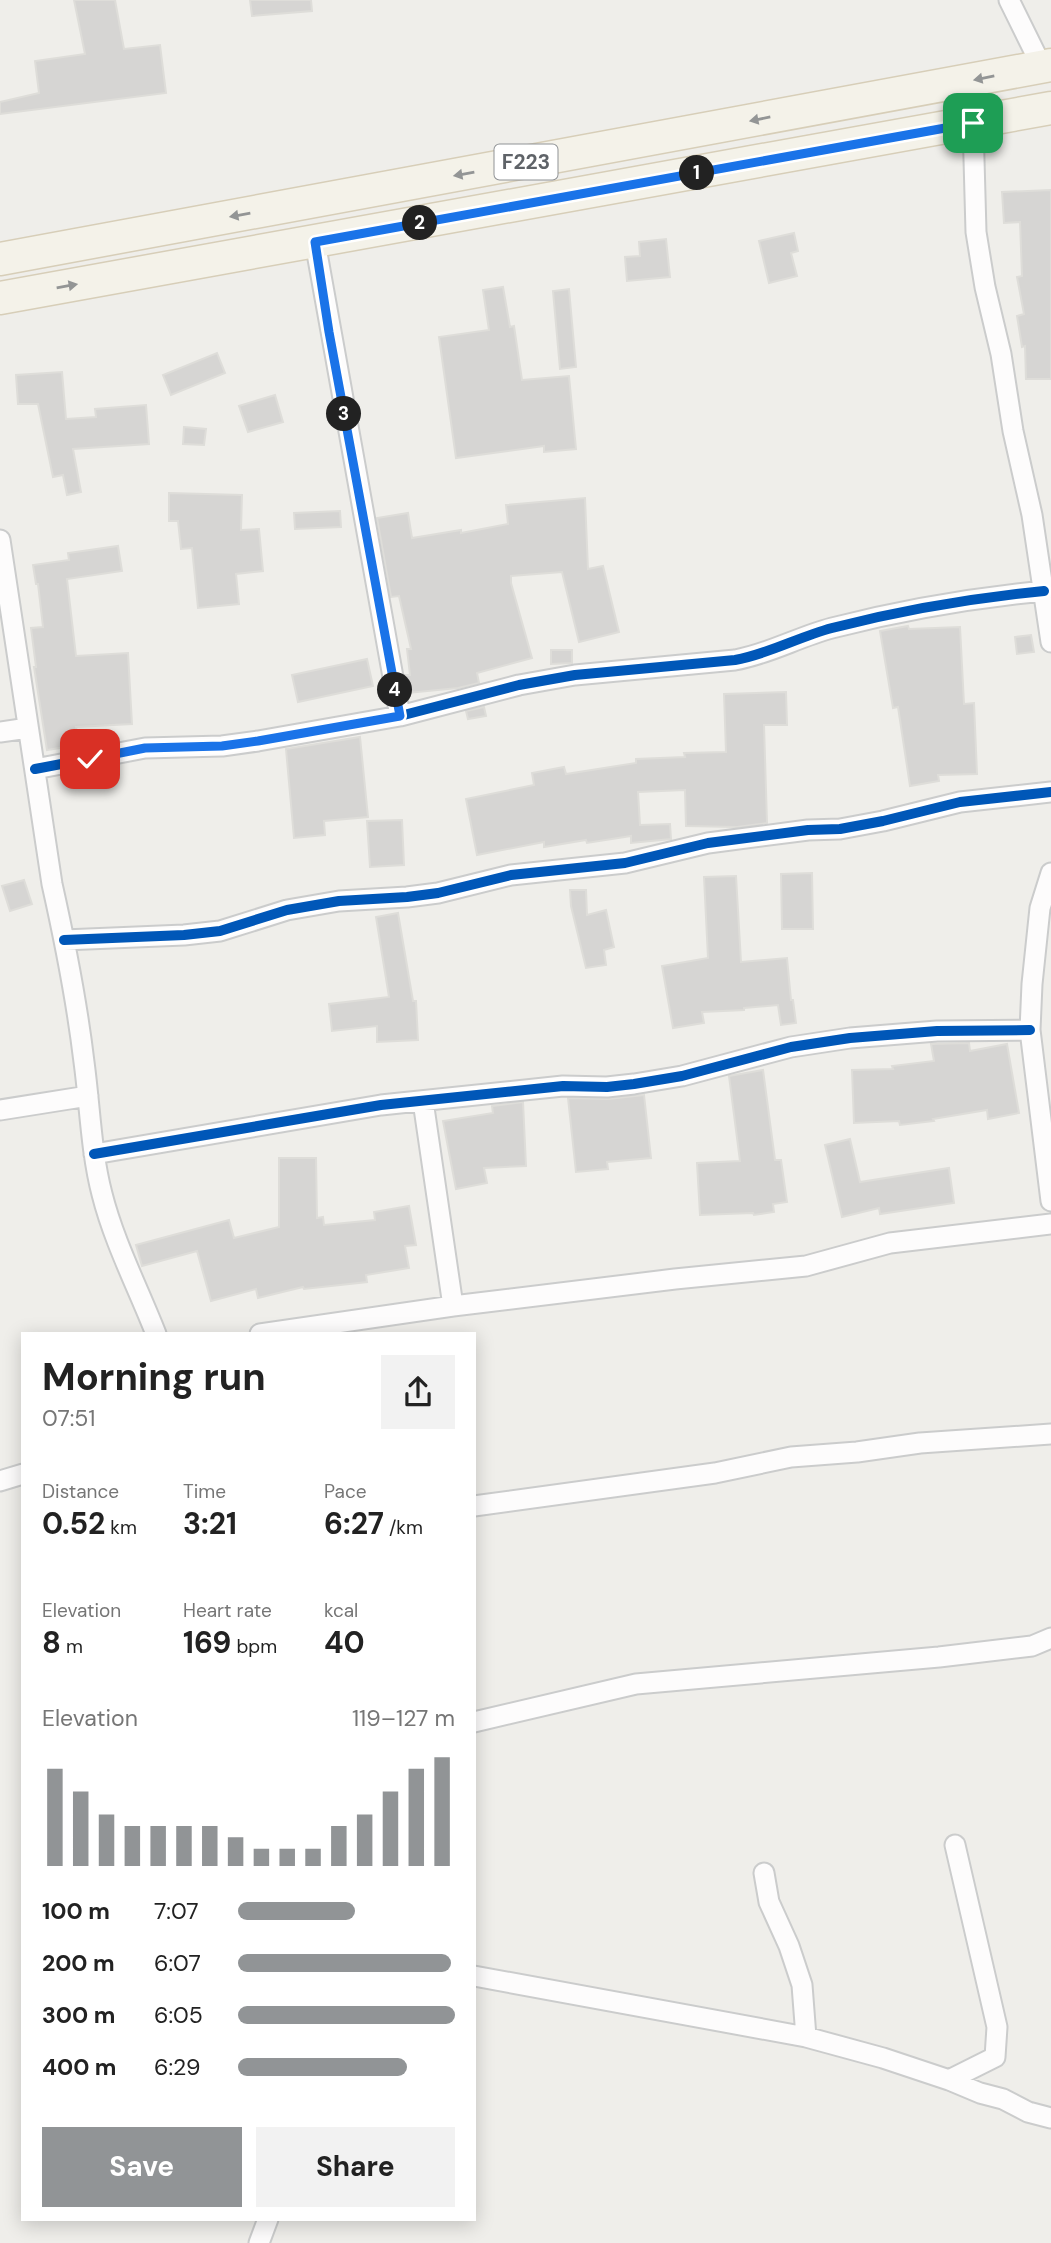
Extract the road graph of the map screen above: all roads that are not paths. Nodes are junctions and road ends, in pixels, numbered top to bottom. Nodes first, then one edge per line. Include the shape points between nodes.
1 (1009, 0) edge
2 (1046, 66) edge
3 (1051, 107) edge
4 (973, 123) junction
5 (315, 242) junction
6 (0, 259) edge
7 (0, 298) edge
8 (0, 540) edge
9 (1045, 591) junction
10 (1051, 642) edge
11 (400, 716) junction
12 (28, 728) junction
13 (0, 732) edge
14 (35, 769) junction
15 (1051, 792) edge
16 (1051, 873) edge
17 (64, 940) junction
18 (1030, 1030) junction
19 (88, 1096) junction
20 (423, 1101) junction
21 (0, 1111) edge
22 (94, 1154) junction
23 (1051, 1201) edge
24 (1051, 1224) edge
25 (453, 1306) junction
26 (155, 1332) edge
27 (274, 1332) edge
28 (1051, 1434) edge
29 (21, 1475) edge
30 (0, 1481) edge
31 (476, 1507) edge
32 (1051, 1638) edge
33 (476, 1722) edge
34 (955, 1845) dead end
35 (764, 1873) dead end
36 (476, 1976) edge
37 (806, 2037) junction
38 (949, 2080) junction
39 (1051, 2118) edge
40 (267, 2221) edge
41 (259, 2243) edge

1 - 2 street
2 -> 6 main road, F223
3 - 4 main road, F223
4 - 5 main road, F223
4 - 9 street via 976,232
7 -> 5 main road, F223
5 - 11 street
8 - 12 street
9 - 10 street
9 - 11 street via 979,598 829,629 758,656 575,675
11 - 14 street via 222,746 145,748
12 - 13 street
12 - 14 street
14 - 17 street
15 - 17 street via 960,802 840,829 708,843 625,863 511,875 438,893 339,901 287,910 220,931
16 - 18 street via 1040,908
17 - 19 street
18 - 20 street via 850,1038 634,1084 563,1086
18 - 23 street
19 - 21 street
19 - 22 street
20 - 22 street
20 - 25 street
22 - 26 street via 119,1247
24 - 25 street via 890,1243 806,1266 756,1273
25 - 27 street
28 - 31 street via 791,1457 715,1473
29 - 30 street
32 - 33 street via 1032,1646 939,1657 636,1684
34 - 38 street via 997,2028 995,2057
35 - 37 street via 769,1902 802,1985
36 - 37 street
37 - 38 street
38 - 39 street
40 - 41 street

